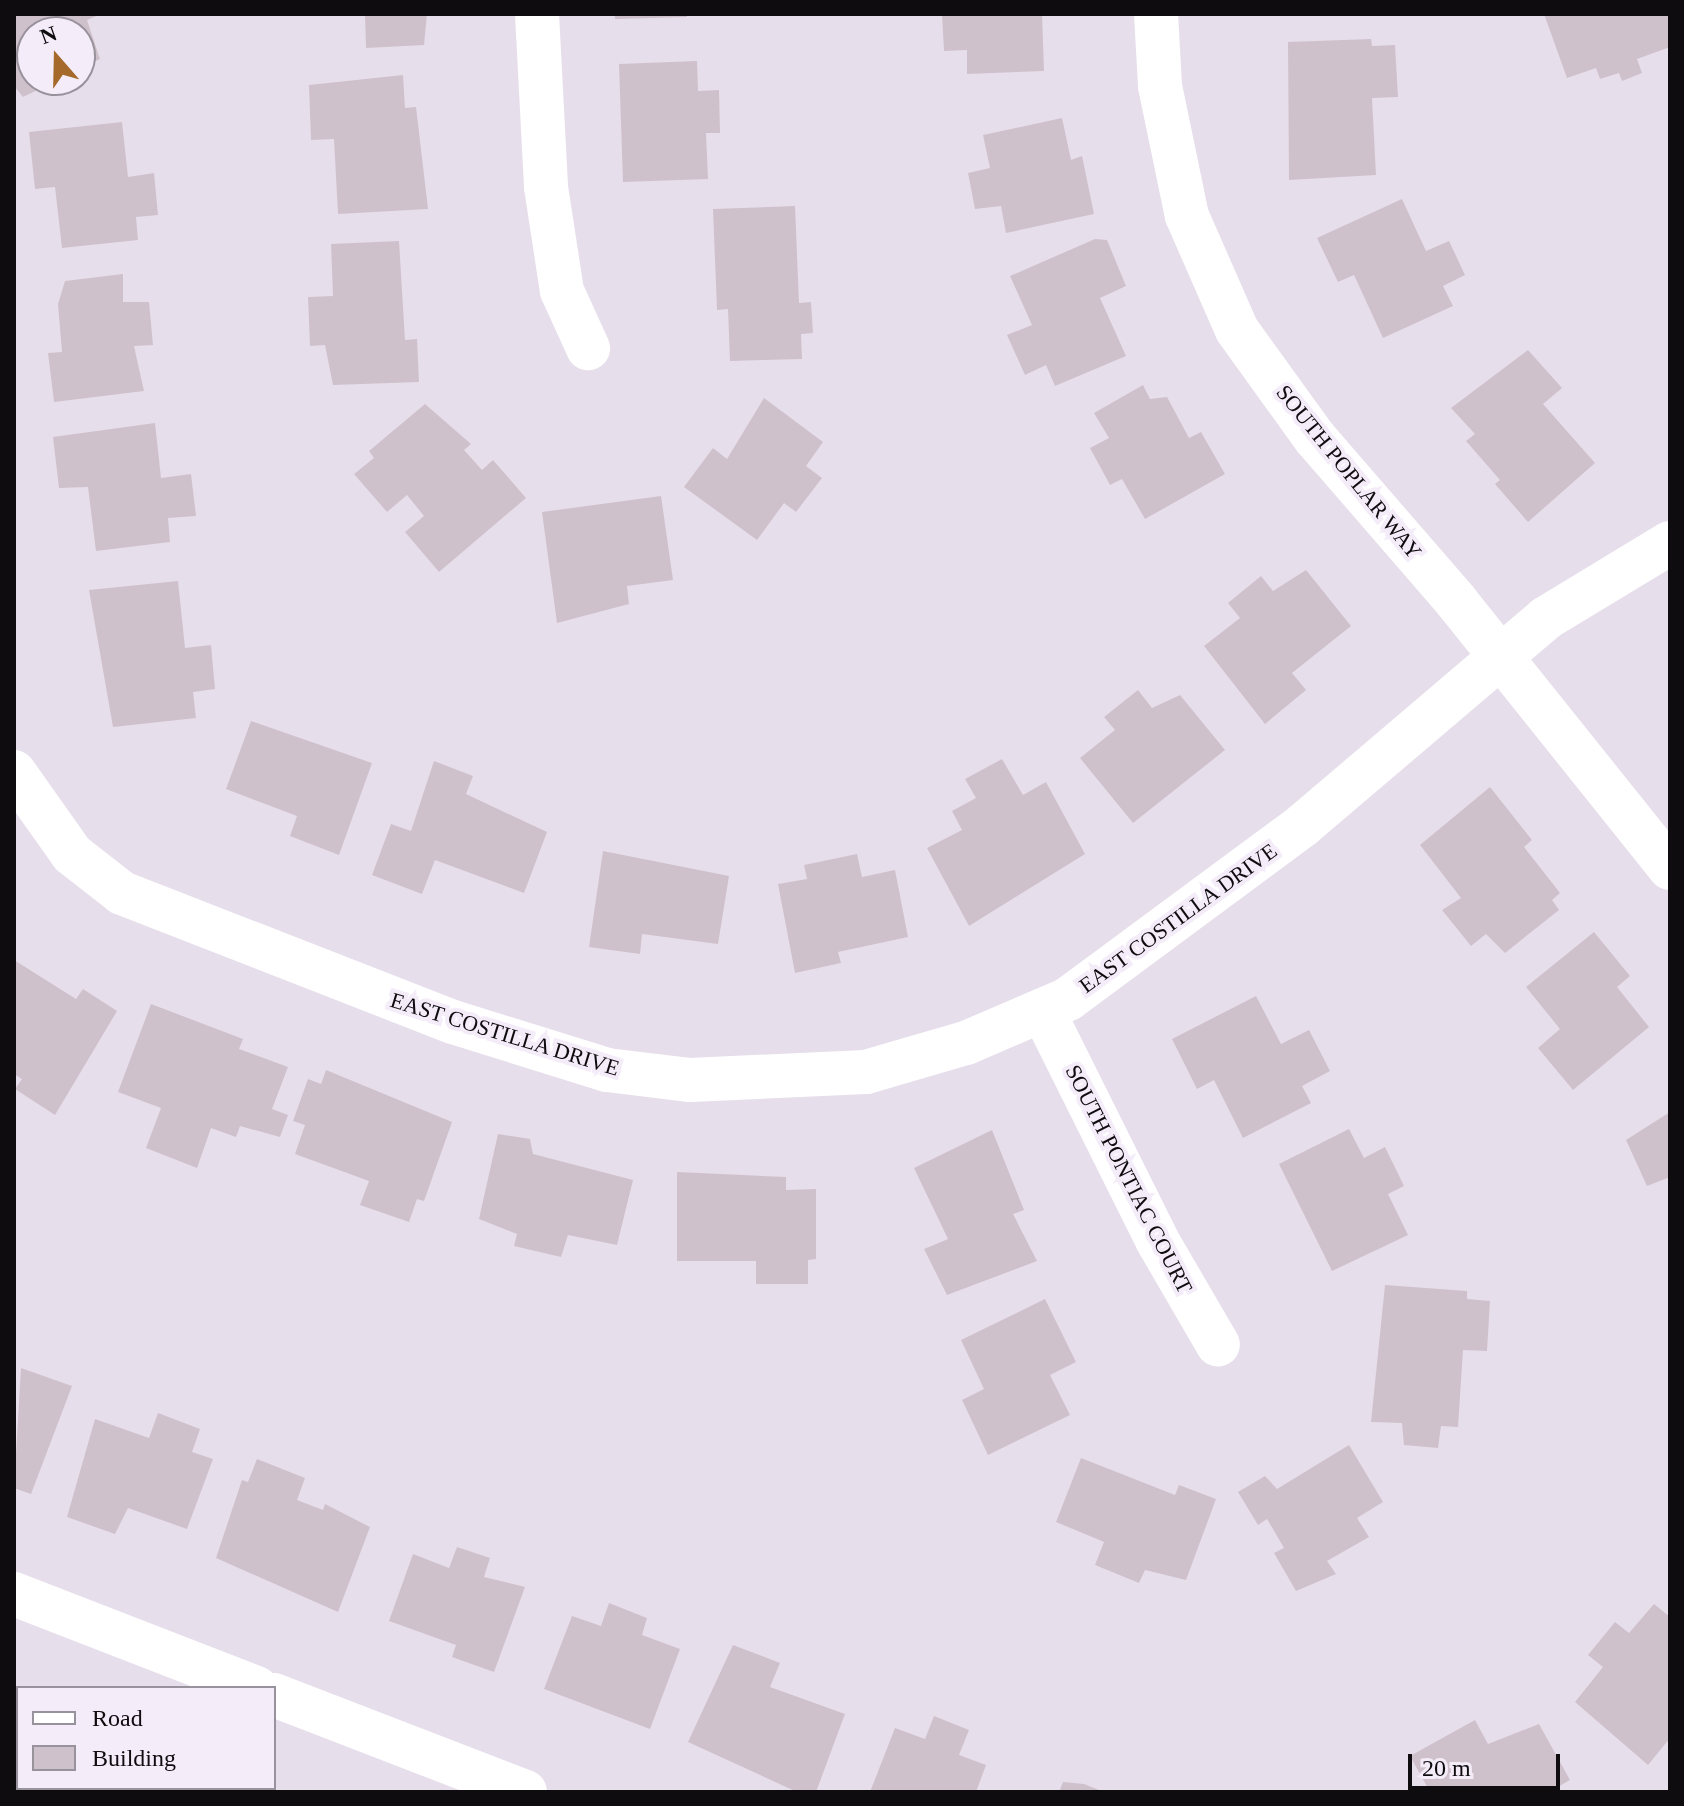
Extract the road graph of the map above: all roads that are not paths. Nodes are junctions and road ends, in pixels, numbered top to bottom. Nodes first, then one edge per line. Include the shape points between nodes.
1 (537, 14) edge
2 (1156, 14) edge
3 (588, 348) dead end
4 (1670, 543) edge
5 (1502, 658) junction
6 (14, 772) edge
7 (1670, 868) edge
8 (1043, 1011) junction
9 (1218, 1345) dead end
10 (14, 1594) edge
11 (251, 1686) edge
12 (276, 1696) edge
13 (525, 1792) edge

1 - 3 street via 546,187 562,291
2 - 5 street, SOUTH POPLAR WAY via 1160,86 1187,216 1237,330 1315,438
4 - 5 street, EAST COSTILLA DRIVE via 1589,587
5 - 7 street, SOUTH POPLAR WAY
5 - 8 street, EAST COSTILLA DRIVE via 1173,928
6 - 8 street, EAST COSTILLA DRIVE via 72,854 122,893 453,1022 607,1070 738,1083 866,1072 966,1043
8 - 9 street, SOUTH PONTIAC COURT via 1157,1240
10 - 11 street
12 - 13 street

